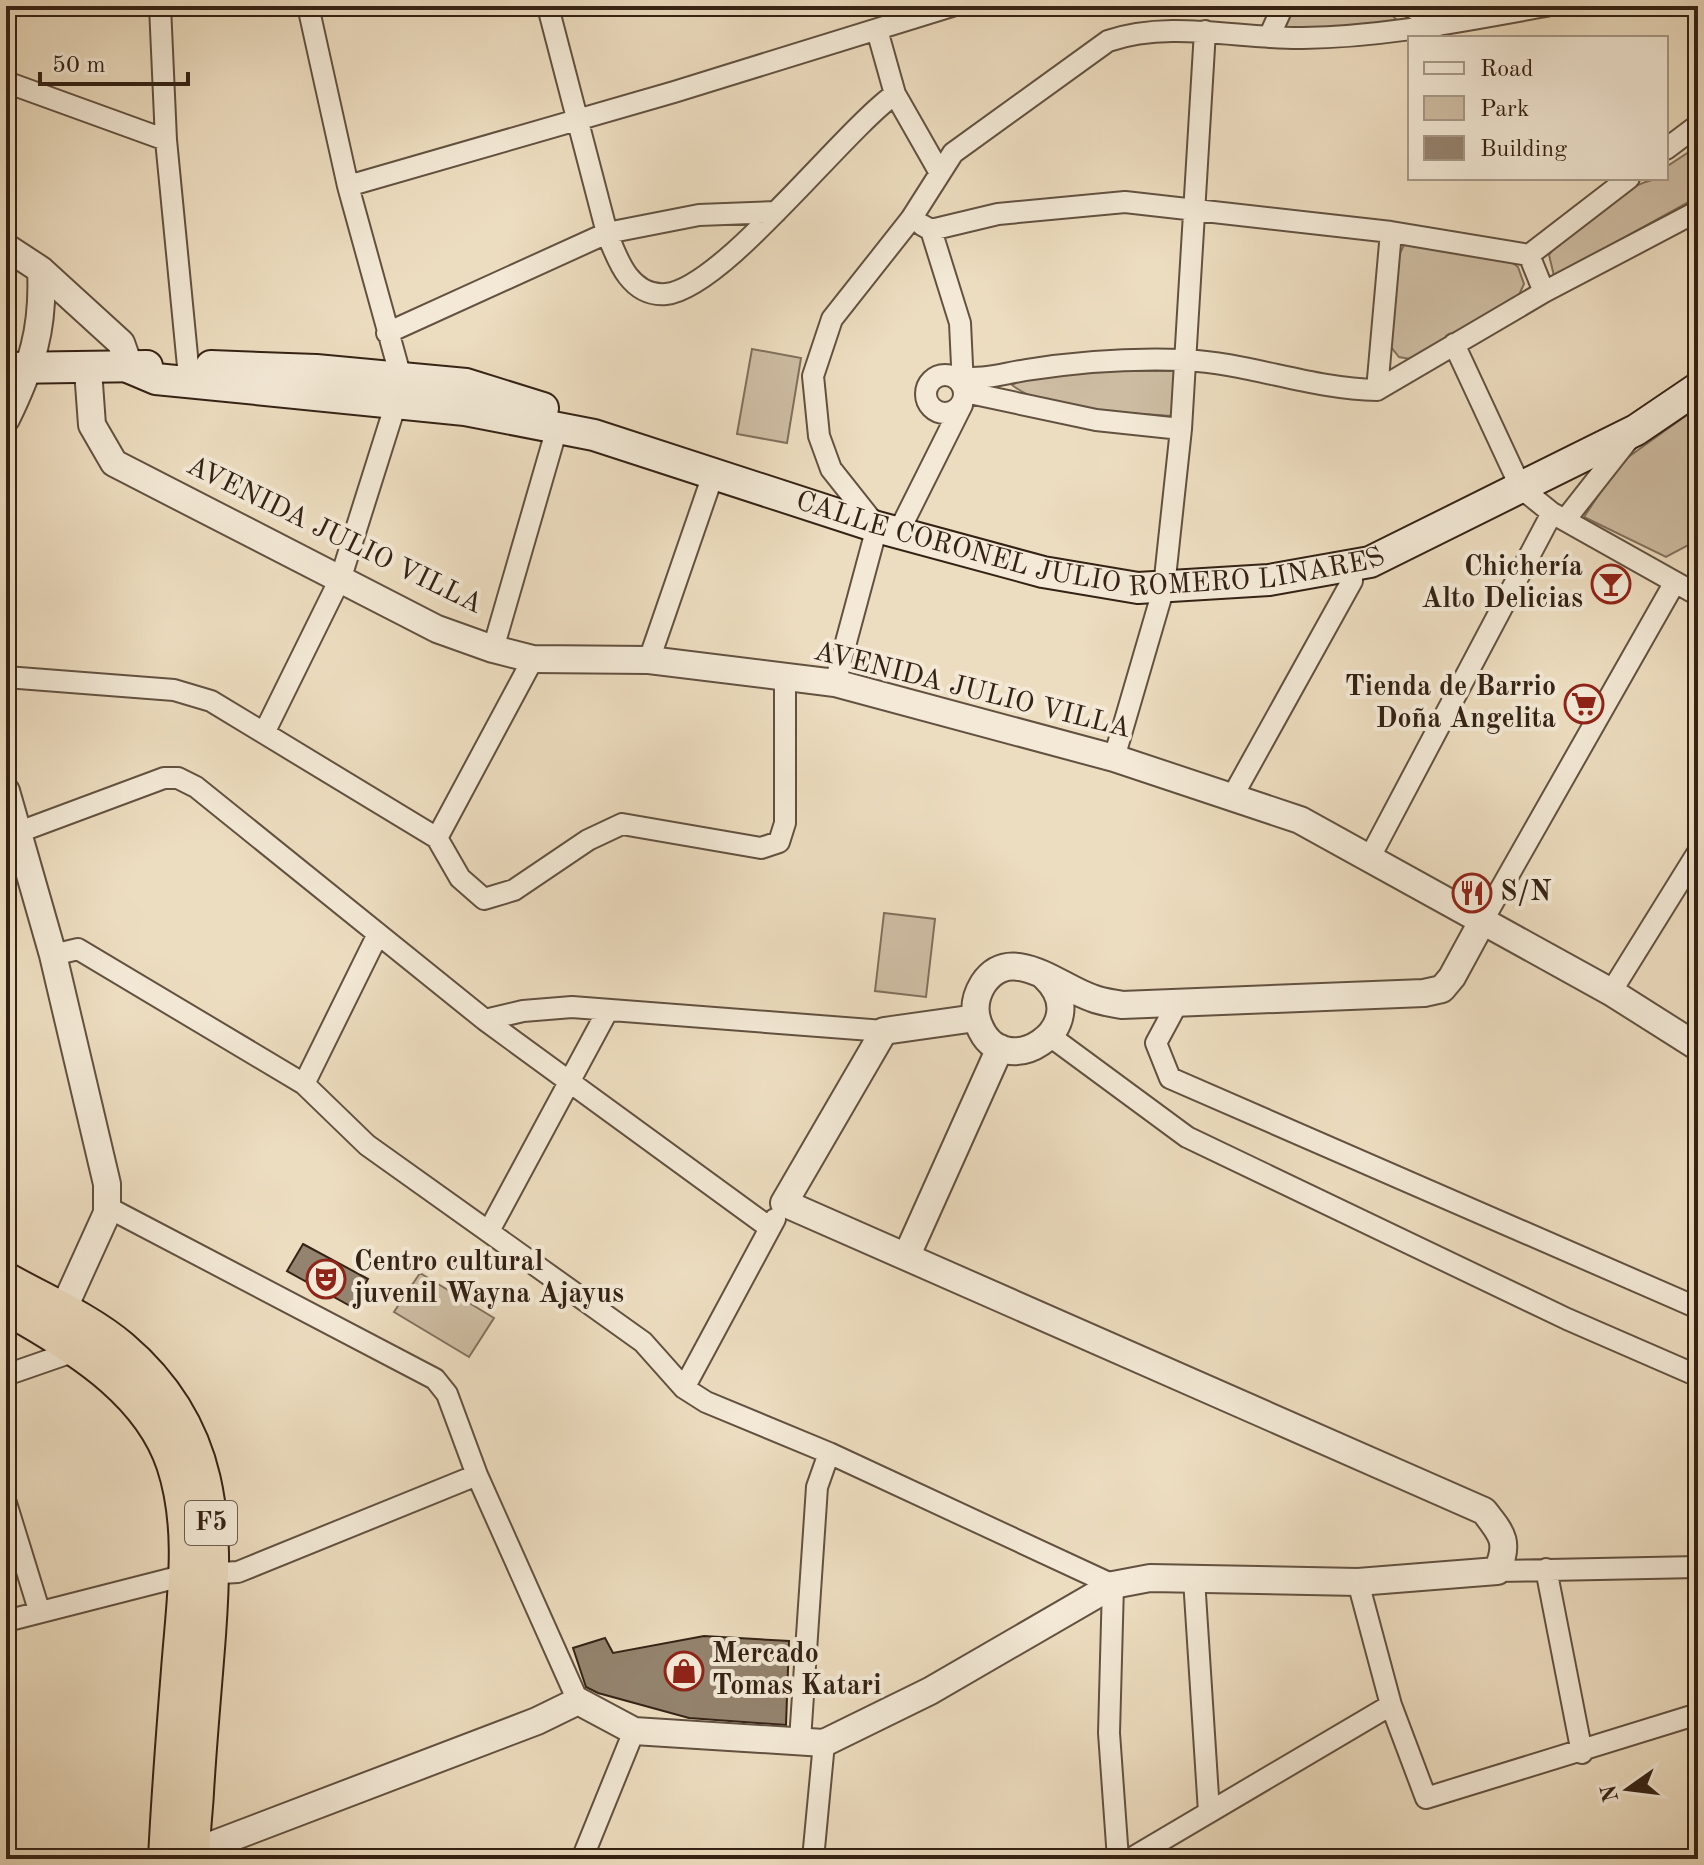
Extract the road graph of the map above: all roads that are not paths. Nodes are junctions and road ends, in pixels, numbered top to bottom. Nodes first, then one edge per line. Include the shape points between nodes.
1 (160, 6) edge
2 (308, 6) edge
3 (952, 6) edge
4 (1283, 6) edge
5 (1410, 6) edge
6 (1546, 6) edge
7 (548, 7) edge
8 (1439, 25) junction
9 (877, 30) junction
10 (1205, 31) junction
11 (1269, 37) junction
12 (6, 82) edge
13 (895, 94) junction
14 (576, 120) junction
15 (1698, 125) edge
16 (166, 140) junction
17 (1668, 148) edge
18 (940, 173) junction
19 (1626, 180) edge
20 (348, 186) junction
21 (1195, 210) junction
22 (1698, 211) edge
23 (776, 212) junction
24 (911, 219) junction
25 (931, 230) junction
26 (1391, 232) junction
27 (607, 233) junction
28 (6, 247) edge
29 (1529, 255) junction
30 (41, 270) junction
31 (1544, 292) junction
32 (387, 333) junction
33 (1454, 344) junction
34 (1186, 360) junction
35 (188, 366) junction
36 (130, 368) junction
37 (18, 369) edge
38 (88, 370) junction
39 (961, 388) junction
40 (1698, 388) edge
41 (398, 390) junction
42 (1377, 390) junction
43 (934, 410) junction
44 (6, 419) edge
45 (557, 428) junction
46 (1181, 429) junction
47 (1636, 430) junction
48 (594, 435) junction
49 (946, 438) junction
50 (714, 472) junction
51 (1521, 488) junction
52 (1559, 517) junction
53 (887, 530) junction
54 (1352, 565) junction
55 (341, 577) junction
56 (1675, 582) junction
57 (1164, 587) junction
58 (1698, 595) edge
59 (493, 649) junction
60 (533, 659) junction
61 (649, 660) junction
62 (6, 677) edge
63 (785, 677) junction
64 (835, 683) junction
65 (265, 731) junction
66 (1114, 758) junction
67 (7, 797) edge
68 (1231, 799) junction
69 (19, 832) junction
70 (437, 838) junction
71 (1698, 852) edge
72 (1370, 857) junction
73 (1483, 920) junction
74 (378, 934) junction
75 (53, 955) junction
76 (1045, 977) junction
77 (1611, 992) junction
78 (1177, 1004) junction
79 (1122, 1005) junction
80 (608, 1010) junction
81 (976, 1018) junction
82 (485, 1020) junction
83 (1054, 1030) junction
84 (884, 1031) junction
85 (1698, 1047) edge
86 (1000, 1048) junction
87 (569, 1082) junction
88 (304, 1084) junction
89 (784, 1203) junction
90 (107, 1207) junction
91 (770, 1228) junction
92 (490, 1229) junction
93 (907, 1255) junction
94 (6, 1280) edge
95 (6, 1307) edge
96 (1698, 1308) edge
97 (54, 1321) junction
98 (78, 1350) junction
99 (6, 1375) edge
100 (1698, 1376) edge
101 (684, 1388) junction
102 (829, 1453) junction
103 (477, 1475) junction
104 (6, 1503) edge
105 (1698, 1567) edge
106 (1546, 1569) junction
107 (1497, 1571) junction
108 (199, 1576) junction
109 (1194, 1579) junction
110 (1358, 1582) junction
111 (1113, 1585) junction
112 (39, 1610) junction
113 (6, 1621) edge
114 (578, 1701) junction
115 (1391, 1705) junction
116 (1698, 1714) edge
117 (634, 1731) junction
118 (812, 1741) junction
119 (1582, 1753) junction
120 (1209, 1812) junction
121 (182, 1858) edge
122 (582, 1859) edge
123 (813, 1859) edge
124 (1118, 1859) edge
125 (1130, 1859) edge

1 - 16 street
2 - 20 street
3 - 9 street
4 - 11 street
5 - 8 street
6 - 8 street
7 - 14 street
8 - 11 street via 1355,35
9 - 13 street
9 - 14 street
10 - 11 street
10 - 18 street via 1131,34 1108,41 953,153
10 - 21 street
12 - 16 street
13 - 18 street
13 - 23 street via 872,110
14 - 20 street
14 - 27 street
15 - 17 street
16 - 35 street
18 - 24 street
19 - 29 street
20 - 32 street
21 - 25 street via 1125,202 998,214
21 - 26 street
21 - 34 street
22 - 31 street
23 - 27 street via 699,215
23 - 27 street via 720,263 664,294 637,285 620,268
24 - 25 street
24 - 53 street via 832,319 813,376 819,436 831,469
25 - 39 street via 960,323
26 - 29 street
26 - 42 street
27 - 32 street
28 - 30 street
29 - 31 street
30 - 36 street via 121,343
30 - 37 street via 43,310
31 - 33 street
32 - 41 street
33 - 42 street
33 - 51 street
34 - 39 street via 1025,370
34 - 42 street via 1347,390
34 - 46 street
35 - 36 main road, CALLE CORONEL JULIO ROMERO LINARES
35 - 41 main road, CALLE CORONEL JULIO ROMERO LINARES via 316,370
36 - 38 main road
36 - 41 main road, CALLE CORONEL JULIO ROMERO LINARES via 156,379
37 - 38 main road
37 - 44 street
38 - 55 street, AVENIDA JULIO VILLA via 92,425 114,463
39 - 43 street via 952,413
39 - 43 street via 941,375 927,387
39 - 46 street via 1096,420
39 - 49 street
40 - 47 main road, CALLE CORONEL JULIO ROMERO LINARES
41 - 45 main road, CALLE CORONEL JULIO ROMERO LINARES
41 - 48 main road, CALLE CORONEL JULIO ROMERO LINARES via 466,384 550,410
41 - 55 street
43 - 49 street
45 - 48 main road, CALLE CORONEL JULIO ROMERO LINARES
45 - 59 street
46 - 57 street
47 - 51 main road, CALLE CORONEL JULIO ROMERO LINARES
47 - 52 street
48 - 50 main road, CALLE CORONEL JULIO ROMERO LINARES
49 - 53 street
50 - 53 main road, CALLE CORONEL JULIO ROMERO LINARES
50 - 61 street
51 - 52 street
51 - 54 main road, CALLE CORONEL JULIO ROMERO LINARES via 1370,562
52 - 56 street
52 - 72 street
53 - 57 main road, CALLE CORONEL JULIO ROMERO LINARES via 1043,572 1138,588
53 - 64 street
54 - 57 main road, CALLE CORONEL JULIO ROMERO LINARES via 1269,580
54 - 68 street via 1352,581
55 - 59 street, AVENIDA JULIO VILLA via 437,629
55 - 65 street
56 - 58 street
56 - 73 street
57 - 66 street
59 - 60 street, AVENIDA JULIO VILLA
60 - 61 street, AVENIDA JULIO VILLA
60 - 70 street
61 - 63 street, AVENIDA JULIO VILLA
62 - 65 street via 174,690 211,701
63 - 64 street, AVENIDA JULIO VILLA
63 - 70 street via 785,823 779,842 761,848 622,824 588,840 514,890 484,899 460,878
64 - 66 street, AVENIDA JULIO VILLA
65 - 70 street
66 - 68 street, AVENIDA JULIO VILLA
67 - 69 street
68 - 72 street, AVENIDA JULIO VILLA via 1300,820
69 - 74 street via 164,778 178,778
69 - 75 street
71 - 77 street
72 - 73 street, AVENIDA JULIO VILLA
73 - 77 street, AVENIDA JULIO VILLA
73 - 78 street via 1442,989
74 - 82 street
74 - 88 street
75 - 88 street via 78,949
75 - 90 street via 107,1184
76 - 79 street via 1092,999
76 - 81 street via 1026,967 998,971 978,992
76 - 83 street via 1058,995
77 - 85 street, AVENIDA JULIO VILLA
78 - 79 street
78 - 96 street via 1156,1043 1170,1078
79 - 83 street
80 - 82 street via 572,1007
80 - 84 street
80 - 87 street
81 - 84 street
81 - 86 street via 989,1041
82 - 87 street
83 - 86 street via 1025,1051
83 - 100 street via 1187,1137
84 - 89 street
86 - 93 street
87 - 91 street
87 - 92 street
88 - 92 street via 367,1145
89 - 91 street
89 - 93 street
90 - 97 street
90 - 103 street via 422,1370 447,1394
91 - 101 street
92 - 101 street via 643,1342
93 - 107 street via 1484,1511 1501,1533 1505,1553
94 - 97 highway, F5
95 - 97 highway, F5
97 - 98 highway, F5
97 - 108 highway, F5 via 118,1346 173,1405 205,1478 211,1518
98 - 99 street
98 - 108 highway, F5 via 123,1387 149,1418 173,1461
101 - 102 street
102 - 111 street
102 - 118 street via 817,1487
103 - 108 street via 238,1572
103 - 114 street
104 - 112 street
105 - 106 street
106 - 107 street
106 - 119 street
107 - 110 street
108 - 112 street
108 - 121 highway, F5
109 - 110 street
109 - 111 street via 1150,1578
109 - 120 street
110 - 115 street
111 - 118 street via 930,1691
111 - 124 street via 1109,1733
112 - 113 street
114 - 117 street
114 - 121 street
115 - 119 street via 1426,1798
115 - 120 street
116 - 119 street
117 - 118 street
117 - 122 street
118 - 123 street
120 - 125 street

